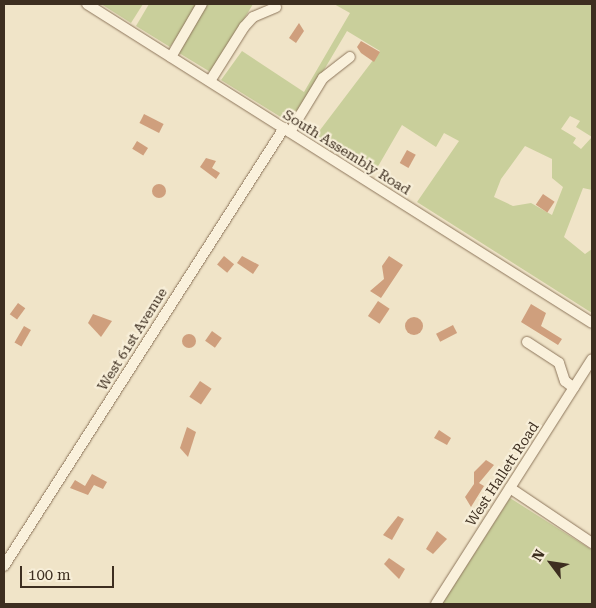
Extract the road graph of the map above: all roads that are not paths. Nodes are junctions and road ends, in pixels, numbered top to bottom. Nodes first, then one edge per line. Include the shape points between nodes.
1 (88, 4) edge
2 (202, 4) edge
3 (276, 7) dead end
4 (171, 57) junction
5 (350, 57) dead end
6 (210, 81) junction
7 (287, 130) junction
8 (592, 323) edge
9 (527, 342) dead end
10 (592, 359) edge
11 (574, 388) junction
12 (510, 488) junction
13 (592, 543) edge
14 (4, 566) edge
15 (436, 604) edge

1 - 4 street, South Assembly Road
2 - 4 street
3 - 6 street via 253,17 244,27
4 - 6 street, South Assembly Road
5 - 7 street, West 61st Avenue via 323,78
6 - 7 street, South Assembly Road
7 - 8 street, South Assembly Road
7 - 14 street, West 61st Avenue
9 - 11 street via 559,363 565,381
10 - 11 street, West Hallett Road
11 - 12 street, West Hallett Road
12 - 13 street
12 - 15 street, West Hallett Road

